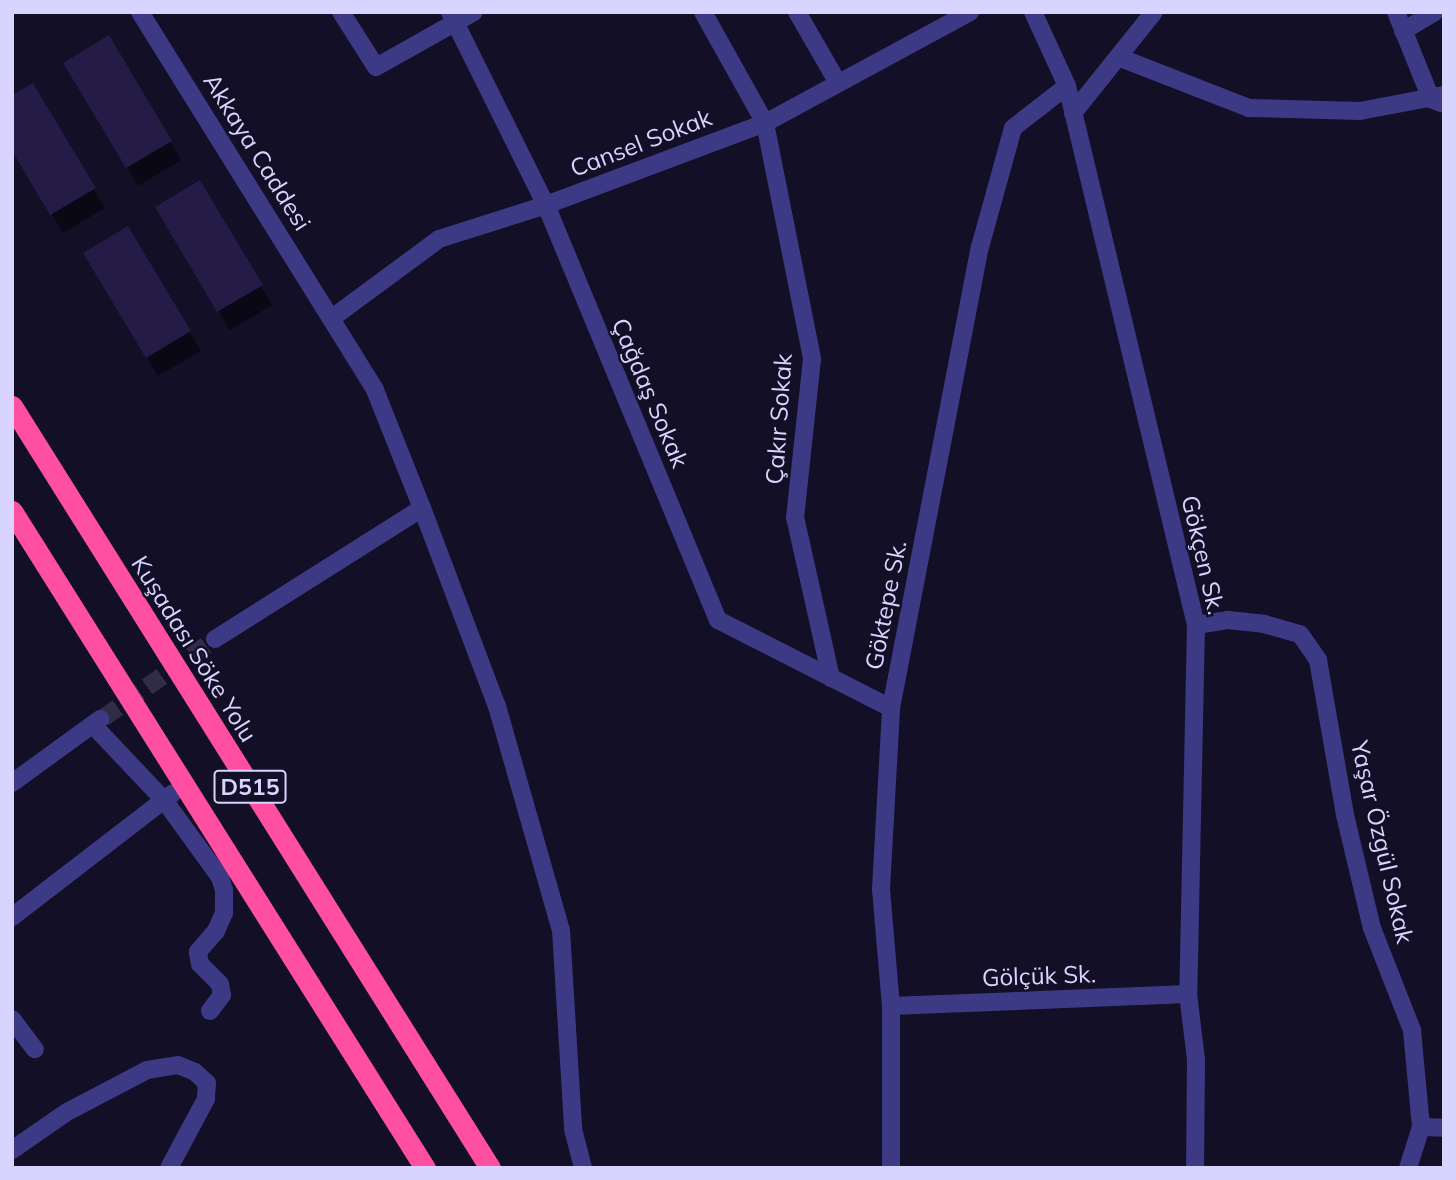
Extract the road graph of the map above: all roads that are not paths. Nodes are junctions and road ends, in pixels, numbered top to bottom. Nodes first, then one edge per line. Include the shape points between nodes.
1 (140, 12) edge
2 (341, 12) edge
3 (474, 12) edge
4 (703, 12) edge
5 (797, 12) edge
6 (970, 12) edge
7 (1033, 12) edge
8 (1154, 12) edge
9 (1396, 12) edge
10 (1435, 12) edge
11 (453, 18) edge
12 (1403, 31) junction
13 (1118, 57) junction
14 (838, 83) junction
15 (1067, 86) junction
16 (1439, 99) edge
17 (1073, 113) junction
18 (765, 123) junction
19 (546, 205) junction
20 (332, 318) junction
21 (12, 406) edge
22 (422, 508) junction
23 (12, 511) edge
24 (1196, 625) junction
25 (215, 639) tunnel mouth
26 (831, 678) junction
27 (891, 708) junction
28 (12, 783) edge
29 (185, 783) junction
30 (164, 800) junction
31 (12, 917) edge
32 (1188, 994) junction
33 (891, 1006) junction
34 (210, 1011) dead end
35 (12, 1019) edge
36 (35, 1049) dead end
37 (1421, 1127) junction
38 (1444, 1128) edge
39 (12, 1150) edge
40 (169, 1168) edge
41 (425, 1168) edge
42 (489, 1168) edge
43 (583, 1168) edge
44 (891, 1168) edge
45 (1195, 1168) edge
46 (1408, 1168) edge

1 - 20 street, Akkaya Caddesi
2 - 11 street via 376,67
3 - 11 street
4 - 18 street, Çakır Sokak
5 - 14 street
6 - 14 street, Cansel Sokak
7 - 15 street, Gökçen Sk.
8 - 13 street
9 - 12 street
10 - 12 street
11 - 19 street, Çağdaş Sokak
12 - 16 street
13 - 16 street via 1249,108 1360,111
13 - 17 street
14 - 18 street, Cansel Sokak
15 - 17 street, Gökçen Sk.
15 - 27 street, Göktepe Sk. via 1013,128 980,247
17 - 24 street, Gökçen Sk.
18 - 19 street, Cansel Sokak
18 - 26 street, Çakır Sokak via 812,359 795,517
19 - 20 street, Cansel Sokak via 439,239
19 - 26 street, Çağdaş Sokak via 718,620
20 - 22 street, Akkaya Caddesi via 375,390
21 - 42 highway, Kuşadası Söke Yolu / D515
22 - 25 street
22 - 43 street, Akkaya Caddesi via 497,706 561,930 573,1129
23 - 29 highway, D515
24 - 32 street, Gökçen Sk.
24 - 37 street, Yaşar Özgül Sokak via 1228,620 1300,634 1318,660 1345,815 1372,928 1412,1030
26 - 27 street, Çağdaş Sokak
27 - 33 street, Göktepe Sk. via 881,889
28 - 30 street via 98,721
29 - 30 street
29 - 41 highway, D515
30 - 31 street
30 - 34 street via 220,877 224,890 221,923 198,952 200,964 220,984 222,995
32 - 33 street, Gölçük Sk.
32 - 45 street, Gökçen Sk. via 1196,1059
33 - 44 street, Göktepe Sk.
35 - 36 street
37 - 38 street
37 - 46 street, Yaşar Özgül Sokak
39 - 40 street via 67,1112 147,1070 178,1065 195,1072 207,1083 207,1091

